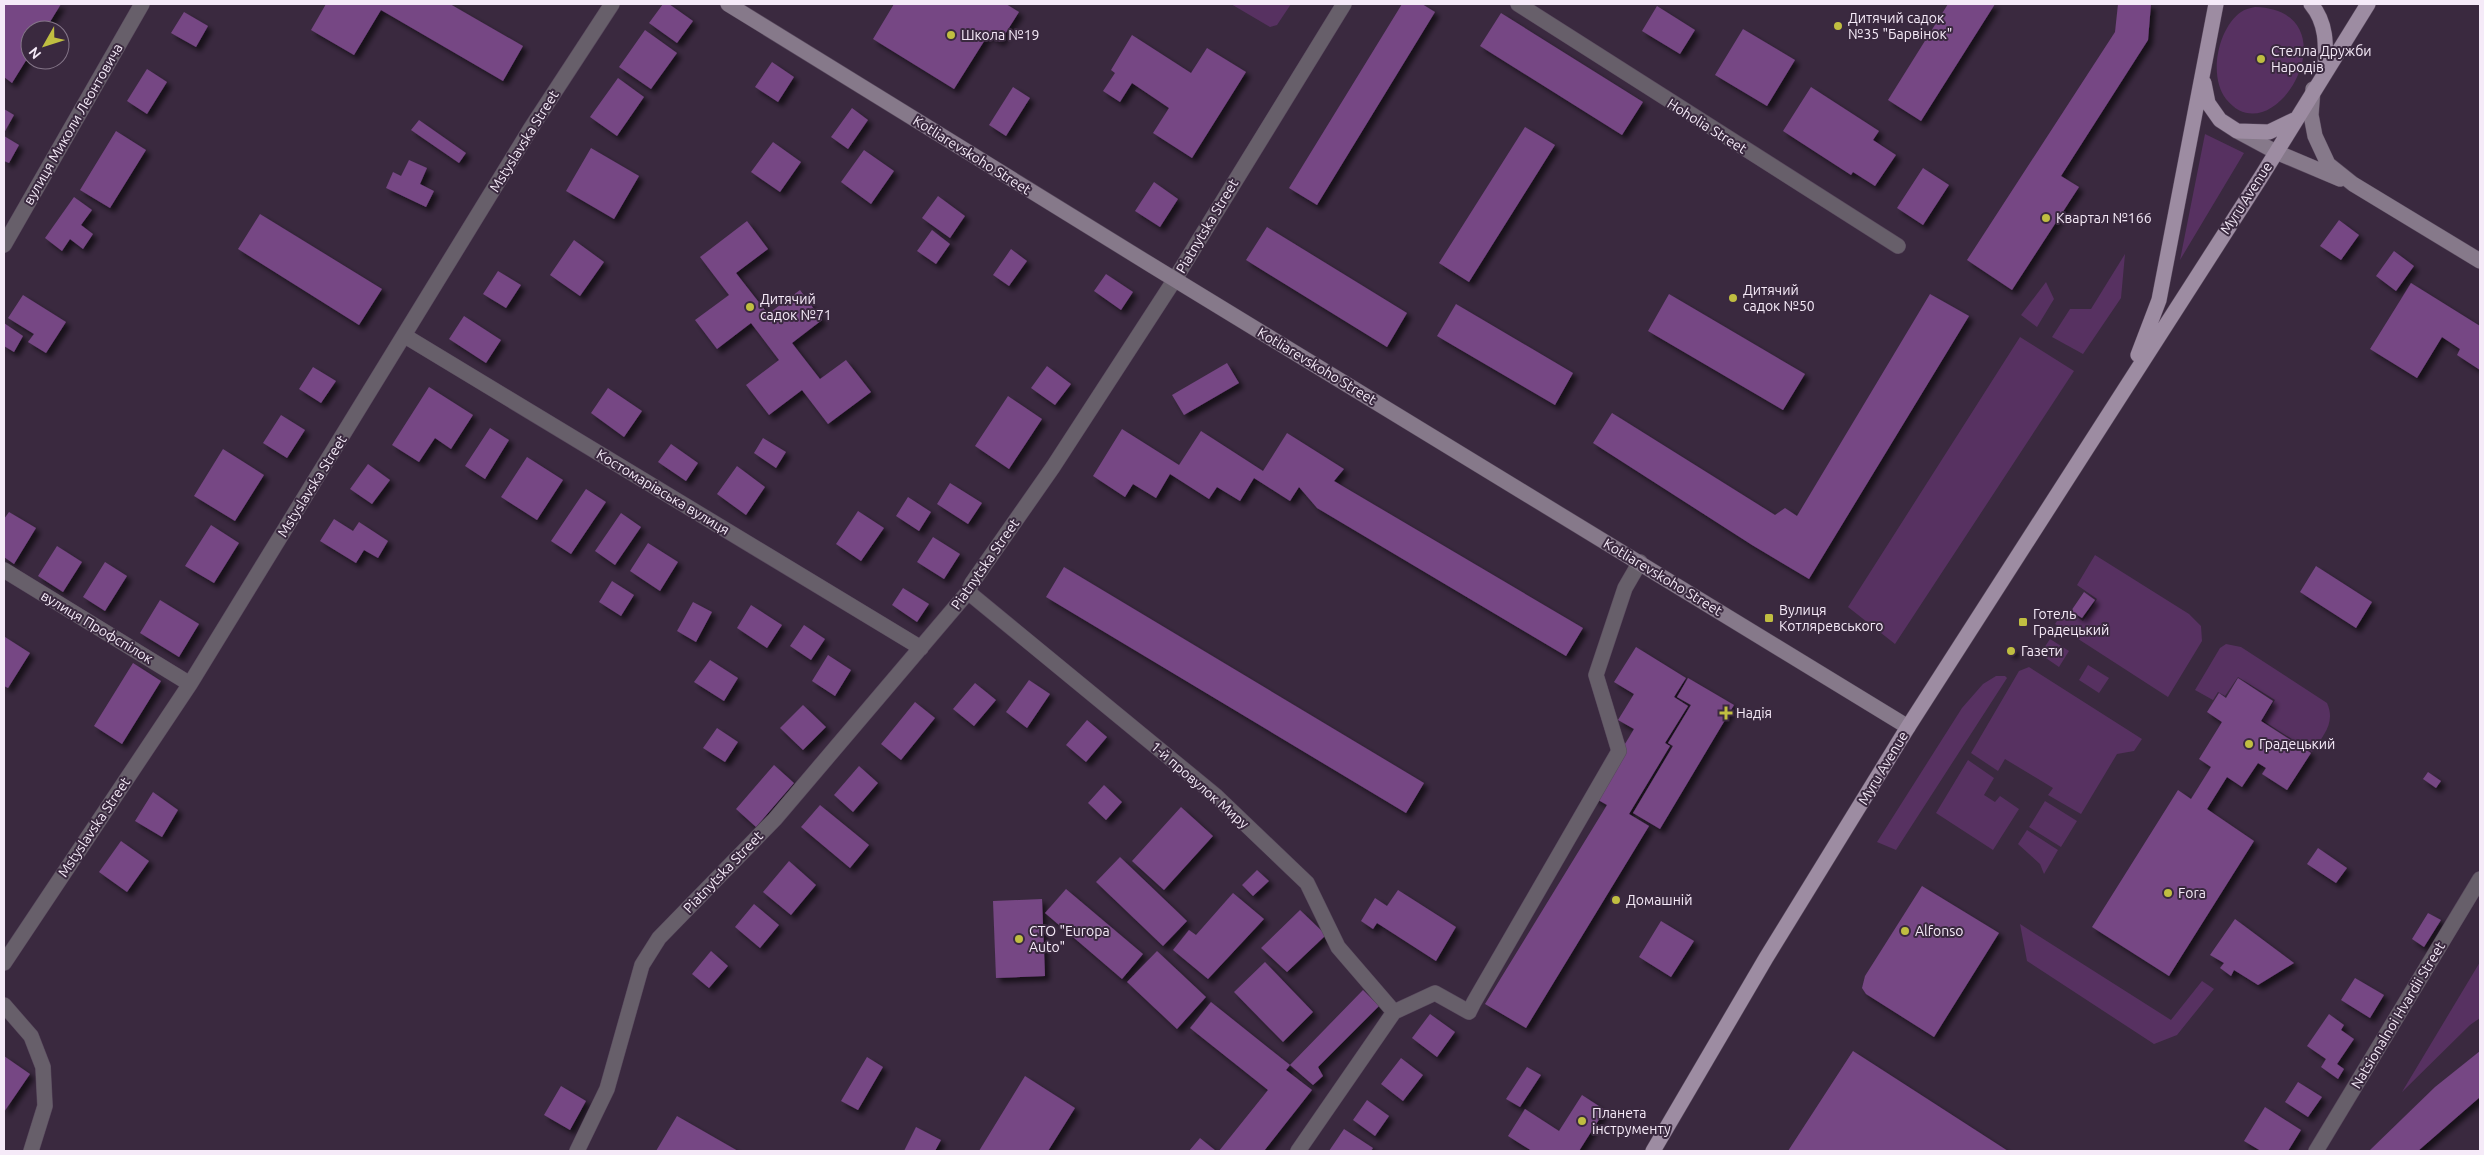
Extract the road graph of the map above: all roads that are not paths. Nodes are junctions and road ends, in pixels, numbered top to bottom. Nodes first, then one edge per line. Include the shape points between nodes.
1 (142, 4) edge
2 (612, 4) edge
3 (728, 4) edge
4 (1344, 4) edge
5 (1518, 4) edge
6 (2311, 4) edge
7 (2368, 4) edge
8 (2217, 8) edge
9 (2325, 70) junction
10 (2203, 77) junction
11 (2313, 89) junction
12 (2294, 120) junction
13 (2237, 131) junction
14 (2276, 152) junction
15 (2353, 184) junction
16 (4, 245) edge
17 (1898, 246) dead end
18 (2480, 261) edge
19 (1174, 280) junction
20 (405, 336) junction
21 (2123, 391) junction
22 (1640, 562) junction
23 (4, 570) edge
24 (968, 592) junction
25 (921, 648) junction
26 (190, 684) junction
27 (1908, 727) junction
28 (2480, 879) edge
29 (4, 963) edge
30 (4, 1005) edge
31 (1394, 1012) junction
32 (31, 1151) edge
33 (577, 1151) edge
34 (1298, 1151) edge
35 (1652, 1151) edge
36 (2316, 1151) edge

1 - 16 street, вулиця Миколи Леонтовича
2 - 20 street, Mstyslavska Street via 526,137
3 - 19 street, Kotliarevskoho Street
4 - 19 street, Piatnytska Street
5 - 17 street, Hoholia Street
6 - 9 main road via 2319,13 2326,37
7 - 9 main road, Myru Avenue
8 - 10 main road, Myru Avenue
9 - 11 main road, Myru Avenue
10 - 13 main road via 2208,103 2220,120
10 - 21 main road, Myru Avenue via 2159,300
11 - 12 main road, Myru Avenue
11 - 15 street via 2311,115 2315,136 2328,164
12 - 13 main road via 2269,132
12 - 14 main road, Myru Avenue
13 - 14 street
14 - 15 street
14 - 21 main road, Myru Avenue
15 - 18 street
19 - 22 street, Kotliarevskoho Street
19 - 24 street, Piatnytska Street
20 - 25 street, Костомарівська вулиця
20 - 26 street, Mstyslavska Street
21 - 27 main road, Myru Avenue
22 - 27 street, Kotliarevskoho Street
22 - 31 street via 1625,588 1596,675 1619,751 1469,1012 1436,994
23 - 26 street, вулиця Профспілок
24 - 25 street, Piatnytska Street
24 - 31 street, 1-й провулок Миру via 1216,796 1307,883 1338,947
25 - 33 street, Piatnytska Street via 775,819 659,938 642,965 607,1089
26 - 29 street, Mstyslavska Street
27 - 35 main road, Myru Avenue
28 - 36 street, Natsionalnoi Hvardii Street
30 - 32 street via 31,1036 43,1067 45,1106
31 - 34 street

